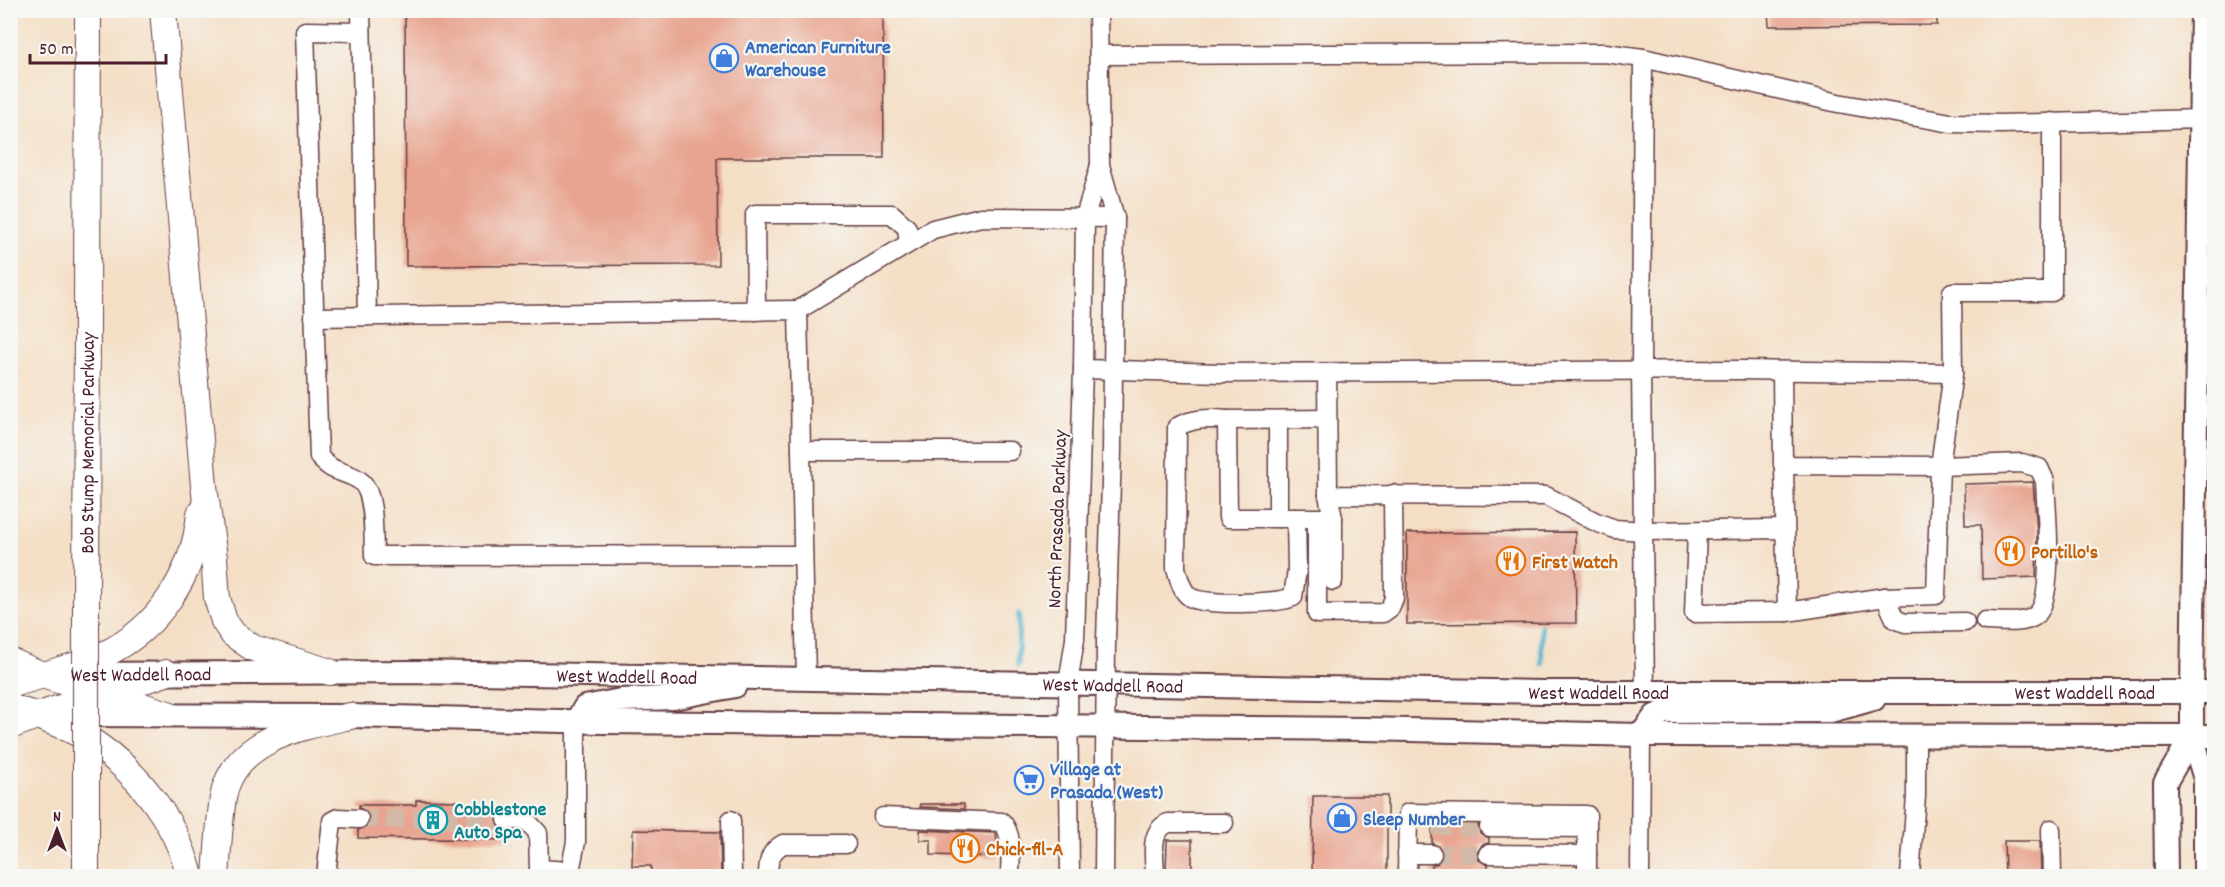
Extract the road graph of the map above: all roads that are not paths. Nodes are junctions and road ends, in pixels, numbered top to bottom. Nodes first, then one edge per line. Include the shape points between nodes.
1 (88, 10) edge
2 (163, 10) edge
3 (361, 10) edge
4 (1098, 10) edge
5 (2202, 10) edge
6 (361, 32) junction
7 (1100, 55) junction
8 (1643, 58) junction
9 (2202, 119) junction
10 (2052, 122) junction
11 (1100, 165) junction
12 (1084, 217) junction
13 (1115, 218) junction
14 (909, 243) junction
15 (798, 310) junction
16 (756, 311) junction
17 (367, 316) junction
18 (314, 317) junction
19 (1083, 369) junction
20 (1113, 370) junction
21 (1641, 371) junction
22 (1782, 371) junction
23 (1327, 373) junction
24 (1953, 373) junction
25 (1327, 419) junction
26 (1227, 420) junction
27 (1278, 420) junction
28 (801, 451) junction
29 (1010, 451) dead end
30 (1784, 465) junction
31 (1941, 466) junction
32 (204, 486) junction
33 (1393, 494) junction
34 (1328, 495) junction
35 (1287, 518) junction
36 (1325, 519) junction
37 (1785, 530) junction
38 (1644, 531) junction
39 (1696, 531) junction
40 (803, 555) junction
41 (1333, 581) dead end
42 (1885, 597) junction
43 (1787, 612) junction
44 (1985, 621) dead end
45 (1965, 622) dead end
46 (10, 661) edge
47 (330, 672) junction
48 (166, 673) junction
49 (10, 675) edge
50 (42, 675) junction
51 (795, 677) junction
52 (1068, 684) junction
53 (1106, 684) junction
54 (10, 685) edge
55 (1904, 691) junction
56 (1645, 692) junction
57 (2203, 692) edge
58 (103, 695) junction
59 (10, 707) edge
60 (168, 714) junction
61 (10, 716) edge
62 (36, 716) junction
63 (350, 716) junction
64 (576, 721) junction
65 (10, 726) edge
66 (1068, 727) junction
67 (1106, 727) junction
68 (1916, 734) junction
69 (1641, 735) junction
70 (2203, 736) edge
71 (883, 817) dead end
72 (907, 817) junction
73 (358, 819) tunnel mouth
74 (507, 820) tunnel mouth
75 (731, 820) dead end
76 (1224, 823) dead end
77 (1408, 825) junction
78 (1432, 826) tunnel mouth
79 (1489, 827) tunnel mouth
80 (1587, 828) junction
81 (2051, 829) dead end
82 (846, 844) dead end
83 (1407, 854) junction
84 (1432, 854) tunnel mouth
85 (1488, 854) tunnel mouth
86 (1587, 855) junction
87 (569, 874) edge
88 (86, 876) edge
89 (190, 876) edge
90 (216, 876) edge
91 (326, 876) edge
92 (732, 876) edge
93 (768, 876) edge
94 (1010, 876) edge
95 (1015, 876) edge
96 (1070, 876) edge
97 (1104, 876) edge
98 (1155, 876) edge
99 (1407, 876) edge
100 (1587, 876) edge
101 (1640, 876) edge
102 (1910, 876) edge
103 (2052, 876) edge
104 (2166, 876) edge
105 (2205, 876) edge

1 - 88 highway, Bob Stump Memorial Parkway, bridge
2 - 32 highway
3 - 6 street
4 - 7 street, North Prasada Parkway
5 - 9 main road
6 - 17 street
6 - 18 street via 305,31
7 - 8 street via 1605,53
7 - 11 street, North Prasada Parkway
8 - 10 street via 1838,103 1951,123
8 - 21 street
9 - 10 street
9 - 57 main road
10 - 24 street via 2052,292 1952,292
11 - 12 street, North Prasada Parkway
11 - 13 street, North Prasada Parkway
12 - 13 street
12 - 14 street via 981,217 933,229
12 - 19 street, North Prasada Parkway
13 - 20 street, North Prasada Parkway
14 - 15 street
14 - 16 street via 907,228 892,214 755,214
15 - 16 street
15 - 28 street
16 - 17 street
17 - 18 street
18 - 40 street via 319,457 329,468 360,480 370,495 374,556
19 - 20 street
19 - 52 street, North Prasada Parkway via 1075,639
20 - 23 street
20 - 53 street, North Prasada Parkway
21 - 22 street
21 - 23 street
21 - 38 street
22 - 24 street
22 - 30 street
23 - 25 street
24 - 31 street
25 - 27 street
25 - 34 street
26 - 27 street
26 - 35 street via 1228,518
26 - 35 street via 1208,418 1177,427 1176,568 1187,596 1196,601 1235,602 1293,597 1297,570
27 - 35 street
28 - 29 street
28 - 40 street
30 - 31 street
30 - 37 street
31 - 42 street via 1936,596
31 - 44 street via 2022,463 2039,468 2045,481 2049,575 2045,602 2037,615 2025,620
32 - 47 highway via 217,598 224,621 233,634 253,648
32 - 50 highway via 192,553 183,576 160,612 122,645
33 - 34 street
33 - 36 street via 1394,598 1383,613 1317,614
33 - 38 street via 1546,496 1615,529
34 - 36 street
35 - 36 street
36 - 41 street
37 - 39 street
37 - 43 street
38 - 39 street
38 - 56 street
39 - 43 street via 1694,613
40 - 51 street
42 - 43 street
42 - 45 street via 1895,619 1905,623
46 - 50 highway
47 - 48 main road, West Waddell Road
47 - 51 main road, West Waddell Road
48 - 50 main road, West Waddell Road
48 - 58 highway
49 - 50 main road, West Waddell Road
50 - 54 highway
50 - 58 highway
51 - 52 main road, West Waddell Road
51 - 64 main road via 673,698 602,702 585,706
52 - 53 main road, West Waddell Road
52 - 66 street, North Prasada Parkway
53 - 56 main road, West Waddell Road
53 - 67 street, North Prasada Parkway
55 - 56 main road, West Waddell Road
55 - 57 main road, West Waddell Road
55 - 69 main road via 1831,711 1665,712 1656,716
57 - 70 main road
58 - 60 highway
58 - 62 highway
59 - 62 highway
60 - 62 main road, West Waddell Road
60 - 63 main road, West Waddell Road
61 - 62 main road, West Waddell Road
62 - 65 highway
62 - 89 highway via 81,735 134,778 155,802 178,840
63 - 64 main road, West Waddell Road
63 - 90 highway via 288,731 254,749 234,769 223,798
64 - 66 main road, West Waddell Road
64 - 87 street via 576,842
66 - 67 main road, West Waddell Road
66 - 96 street, North Prasada Parkway
67 - 69 main road, West Waddell Road
67 - 97 street, North Prasada Parkway
68 - 69 main road, West Waddell Road
68 - 70 main road, West Waddell Road
68 - 102 street
69 - 101 street
70 - 104 main road via 2166,783
70 - 105 main road
71 - 72 street
72 - 94 street via 1002,822 1009,839
72 - 95 street via 933,813 1007,814 1014,838
73 - 91 street via 332,821
74 - 87 street via 526,820 538,833 539,870
75 - 92 street
76 - 98 street via 1162,826 1155,834
77 - 78 street
77 - 80 street via 1408,813 1587,815
77 - 83 street
79 - 80 street
80 - 86 street
81 - 103 street
82 - 93 street via 783,844 770,857
83 - 84 street
83 - 99 street
85 - 86 street
86 - 100 street

